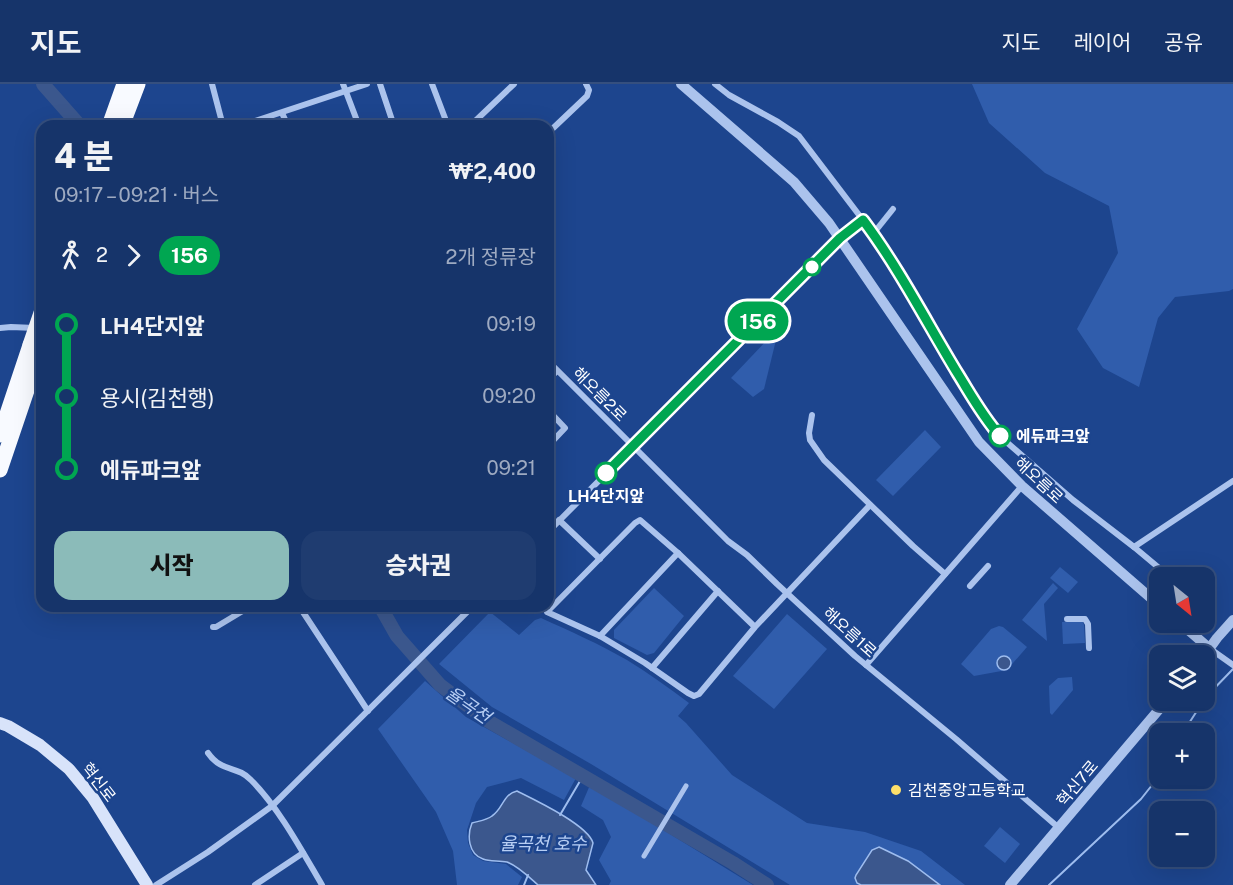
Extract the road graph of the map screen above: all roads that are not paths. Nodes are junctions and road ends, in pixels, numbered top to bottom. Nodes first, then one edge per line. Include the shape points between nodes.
1 (124, 84) edge
2 (138, 84) edge
3 (212, 84) edge
4 (367, 84) edge
5 (380, 84) edge
6 (434, 84) edge
7 (586, 84) edge
8 (681, 84) edge
9 (715, 84) edge
10 (511, 85) edge
11 (344, 87) edge
12 (282, 113) junction
13 (111, 120) edge
14 (124, 120) edge
15 (221, 120) edge
16 (259, 120) edge
17 (285, 120) edge
18 (357, 120) edge
19 (392, 120) edge
20 (446, 120) edge
21 (476, 120) edge
22 (554, 127) edge
23 (893, 209) dead end
24 (863, 220) junction
25 (877, 229) dead end
26 (840, 238) junction
27 (0, 328) edge
28 (36, 328) edge
29 (36, 351) edge
30 (36, 353) edge
31 (554, 368) edge
32 (557, 371) junction
33 (554, 374) edge
34 (812, 415) dead end
35 (554, 416) edge
36 (0, 435) edge
37 (554, 440) edge
38 (633, 446) junction
39 (0, 470) edge
40 (1233, 481) edge
41 (1022, 486) junction
42 (870, 505) junction
43 (559, 520) junction
44 (554, 525) edge
45 (1134, 547) junction
46 (678, 553) junction
47 (600, 559) junction
48 (988, 566) dead end
49 (1158, 567) edge
50 (945, 574) junction
51 (970, 586) dead end
52 (718, 591) junction
53 (786, 593) junction
54 (1149, 596) edge
55 (554, 605) edge
56 (241, 612) edge
57 (303, 612) edge
58 (467, 612) edge
59 (547, 612) edge
60 (1067, 619) dead end
61 (1233, 620) edge
62 (213, 627) dead end
63 (755, 627) junction
64 (1189, 633) edge
65 (600, 636) junction
66 (1200, 645) edge
67 (1213, 645) edge
68 (1089, 648) dead end
69 (1215, 656) edge
70 (866, 665) junction
71 (1232, 665) edge
72 (652, 668) junction
73 (368, 711) junction
74 (1158, 711) edge
75 (0, 723) edge
76 (208, 753) dead end
77 (686, 786) dead end
78 (272, 806) junction
79 (1059, 828) junction
80 (303, 853) junction
81 (644, 856) dead end
82 (147, 885) edge
83 (156, 885) edge
84 (255, 885) edge
85 (322, 885) edge
86 (1010, 885) edge

1 - 13 highway
2 - 14 highway
3 - 15 street
4 - 11 street
5 - 19 street
6 - 20 street
7 - 22 street via 586,96
8 - 26 street, 해오름로 via 794,182
9 - 24 street via 799,136
10 - 21 street
11 - 12 street
11 - 18 street
12 - 16 street
12 - 17 street
23 - 25 street
24 - 26 street
24 - 45 street via 992,427 1073,500
26 - 38 street
26 - 41 street, 해오름로 via 978,442
27 - 28 street
29 - 36 highway
30 - 39 highway
31 - 32 street, 해오름2로
32 - 33 street
32 - 38 street, 해오름2로
34 - 42 street via 809,433 814,447
35 - 37 street via 565,428
38 - 43 street
38 - 53 street, 해오름1로 via 728,542
40 - 45 street
41 - 50 street
41 - 54 street, 해오름로
42 - 50 street
42 - 53 street
43 - 44 street
43 - 47 street
45 - 49 street
46 - 47 street via 640,519
46 - 52 street
46 - 65 street
47 - 55 street
48 - 51 street
50 - 70 street
52 - 63 street
52 - 72 street
53 - 63 street
53 - 70 street, 해오름1로
56 - 62 street
57 - 73 street
58 - 73 street
59 - 65 street
60 - 68 street via 1087,621
61 - 67 street
63 - 72 street via 694,696
64 - 66 street
65 - 72 street
69 - 71 street
70 - 79 street, 해오름1로
73 - 78 street
74 - 79 street, 혁신7로
75 - 82 main road, 혁신로 via 40,744 69,769 93,798
76 - 78 street via 218,764 246,775
77 - 81 street
78 - 80 street
78 - 83 street
79 - 86 street, 혁신7로
80 - 84 street
80 - 85 street

